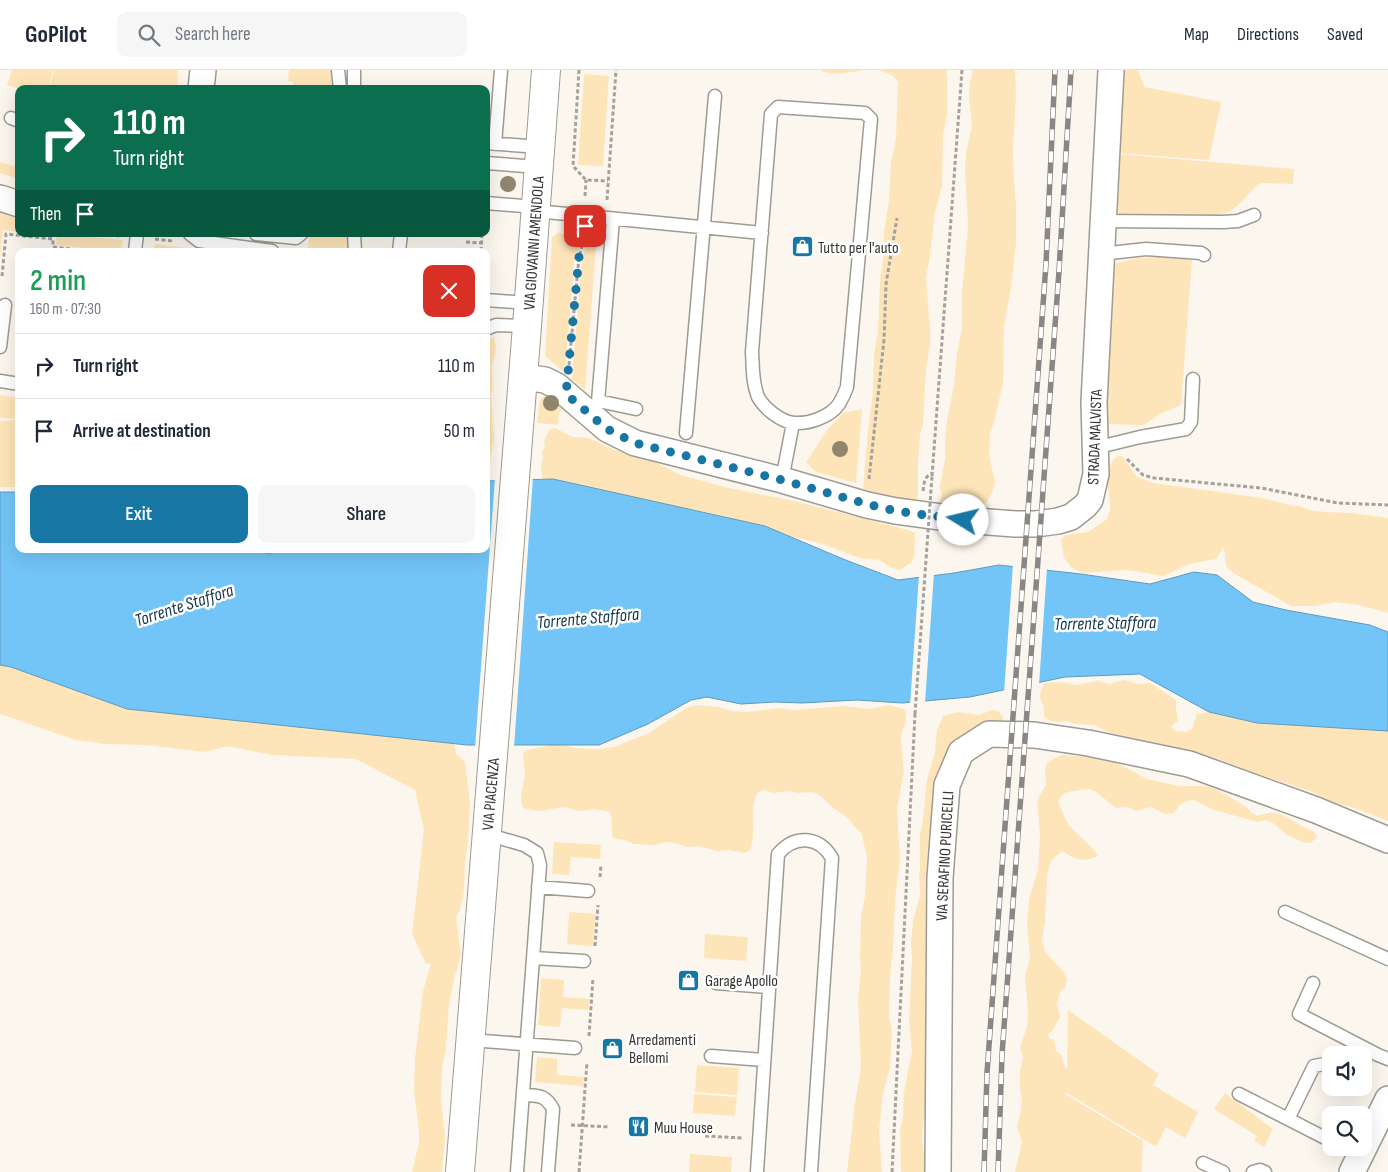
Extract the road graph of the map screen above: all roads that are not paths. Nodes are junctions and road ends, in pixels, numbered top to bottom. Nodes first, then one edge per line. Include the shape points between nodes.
1 (202, 70) edge
2 (338, 70) edge
3 (354, 70) edge
4 (502, 70) edge
5 (546, 70) edge
6 (1111, 70) edge
7 (201, 85) edge
8 (340, 85) edge
9 (354, 85) edge
10 (715, 96) dead end
11 (491, 144) edge
12 (540, 157) junction
13 (490, 163) edge
14 (0, 198) edge
15 (15, 203) edge
16 (490, 203) edge
17 (536, 209) junction
18 (1254, 215) dead end
19 (609, 218) junction
20 (1103, 221) junction
21 (704, 228) junction
22 (762, 233) junction
23 (196, 242) edge
24 (247, 248) edge
25 (1102, 254) junction
26 (1204, 255) dead end
27 (490, 301) edge
28 (3, 304) edge
29 (528, 314) junction
30 (490, 327) edge
31 (0, 347) edge
32 (523, 377) junction
33 (1193, 379) dead end
34 (0, 381) edge
35 (15, 383) edge
36 (594, 409) junction
37 (636, 409) dead end
38 (520, 416) joint
39 (793, 423) junction
40 (686, 433) dead end
41 (1105, 445) junction
42 (782, 480) junction
43 (486, 834) junction
44 (1388, 840) edge
45 (538, 887) junction
46 (588, 891) dead end
47 (1285, 912) dead end
48 (533, 958) junction
49 (1388, 959) edge
50 (584, 961) dead end
51 (716, 983) dead end
52 (1313, 983) dead end
53 (769, 987) junction
54 (470, 1040) junction
55 (527, 1045) junction
56 (575, 1048) dead end
57 (711, 1056) dead end
58 (1388, 1058) edge
59 (764, 1060) junction
60 (1322, 1064) edge
61 (1239, 1094) dead end
62 (523, 1095) junction
63 (1386, 1109) edge
64 (1288, 1119) junction
65 (1322, 1136) edge
66 (1353, 1157) edge
67 (1204, 1163) dead end
68 (460, 1172) edge
69 (518, 1172) edge
70 (548, 1172) edge
71 (756, 1172) edge
72 (811, 1172) edge
73 (938, 1172) edge
74 (1223, 1172) edge
75 (1253, 1172) edge
76 (1265, 1172) edge

1 - 7 street
2 - 8 lane
3 - 9 lane
4 - 11 lane
5 - 12 main road, VIA GIOVANNI AMENDOLA
6 - 20 street, STRADA MALVISTA
10 - 21 lane
11 - 12 lane
12 - 13 lane
12 - 17 main road, VIA GIOVANNI AMENDOLA
14 - 15 street
16 - 17 lane
17 - 19 lane
17 - 29 main road, VIA GIOVANNI AMENDOLA
18 - 20 lane via 1223,222
19 - 21 lane
19 - 36 lane
20 - 25 street, STRADA MALVISTA
21 - 22 lane
21 - 40 lane
22 - 39 lane via 752,352 753,379 759,398 774,415
22 - 39 lane via 771,114 778,107 865,113 870,120 847,387 838,405 826,415 813,421
23 - 24 lane
25 - 26 lane via 1146,249
25 - 41 street, STRADA MALVISTA via 1094,402
27 - 29 lane
28 - 31 lane
29 - 30 lane
29 - 32 main road, VIA GIOVANNI AMENDOLA
32 - 36 street, STRADA MALVISTA via 545,380
32 - 38 main road, VIA GIOVANNI AMENDOLA
33 - 41 lane via 1191,422 1186,429
34 - 35 lane
36 - 37 lane via 604,402
36 - 42 street, STRADA MALVISTA via 607,429 635,443
38 - 43 main road, VIA PIACENZA
39 - 42 lane
41 - 42 street, STRADA MALVISTA via 1090,500 1085,506 1058,521 1036,524 963,520 896,511
43 - 45 lane via 537,853 540,865
43 - 54 main road, VIA PIACENZA
44 - 73 street, VIA SERAFINO PURICELLI via 1189,764 1088,742 989,734 961,752 947,785 940,878
45 - 46 lane
45 - 48 lane
47 - 49 lane
48 - 50 lane
48 - 55 lane
51 - 53 lane
52 - 58 lane via 1299,1014
53 - 59 lane
53 - 72 lane via 778,854 789,843 812,841 821,845 832,858
54 - 55 lane
54 - 68 main road, VIA PIACENZA
55 - 56 lane
55 - 62 lane
57 - 59 lane
59 - 71 lane
60 - 64 lane via 1314,1066
61 - 64 lane
62 - 69 lane
62 - 70 lane via 542,1096 552,1109
63 - 66 street
64 - 65 lane
67 - 74 lane
75 - 76 lane

